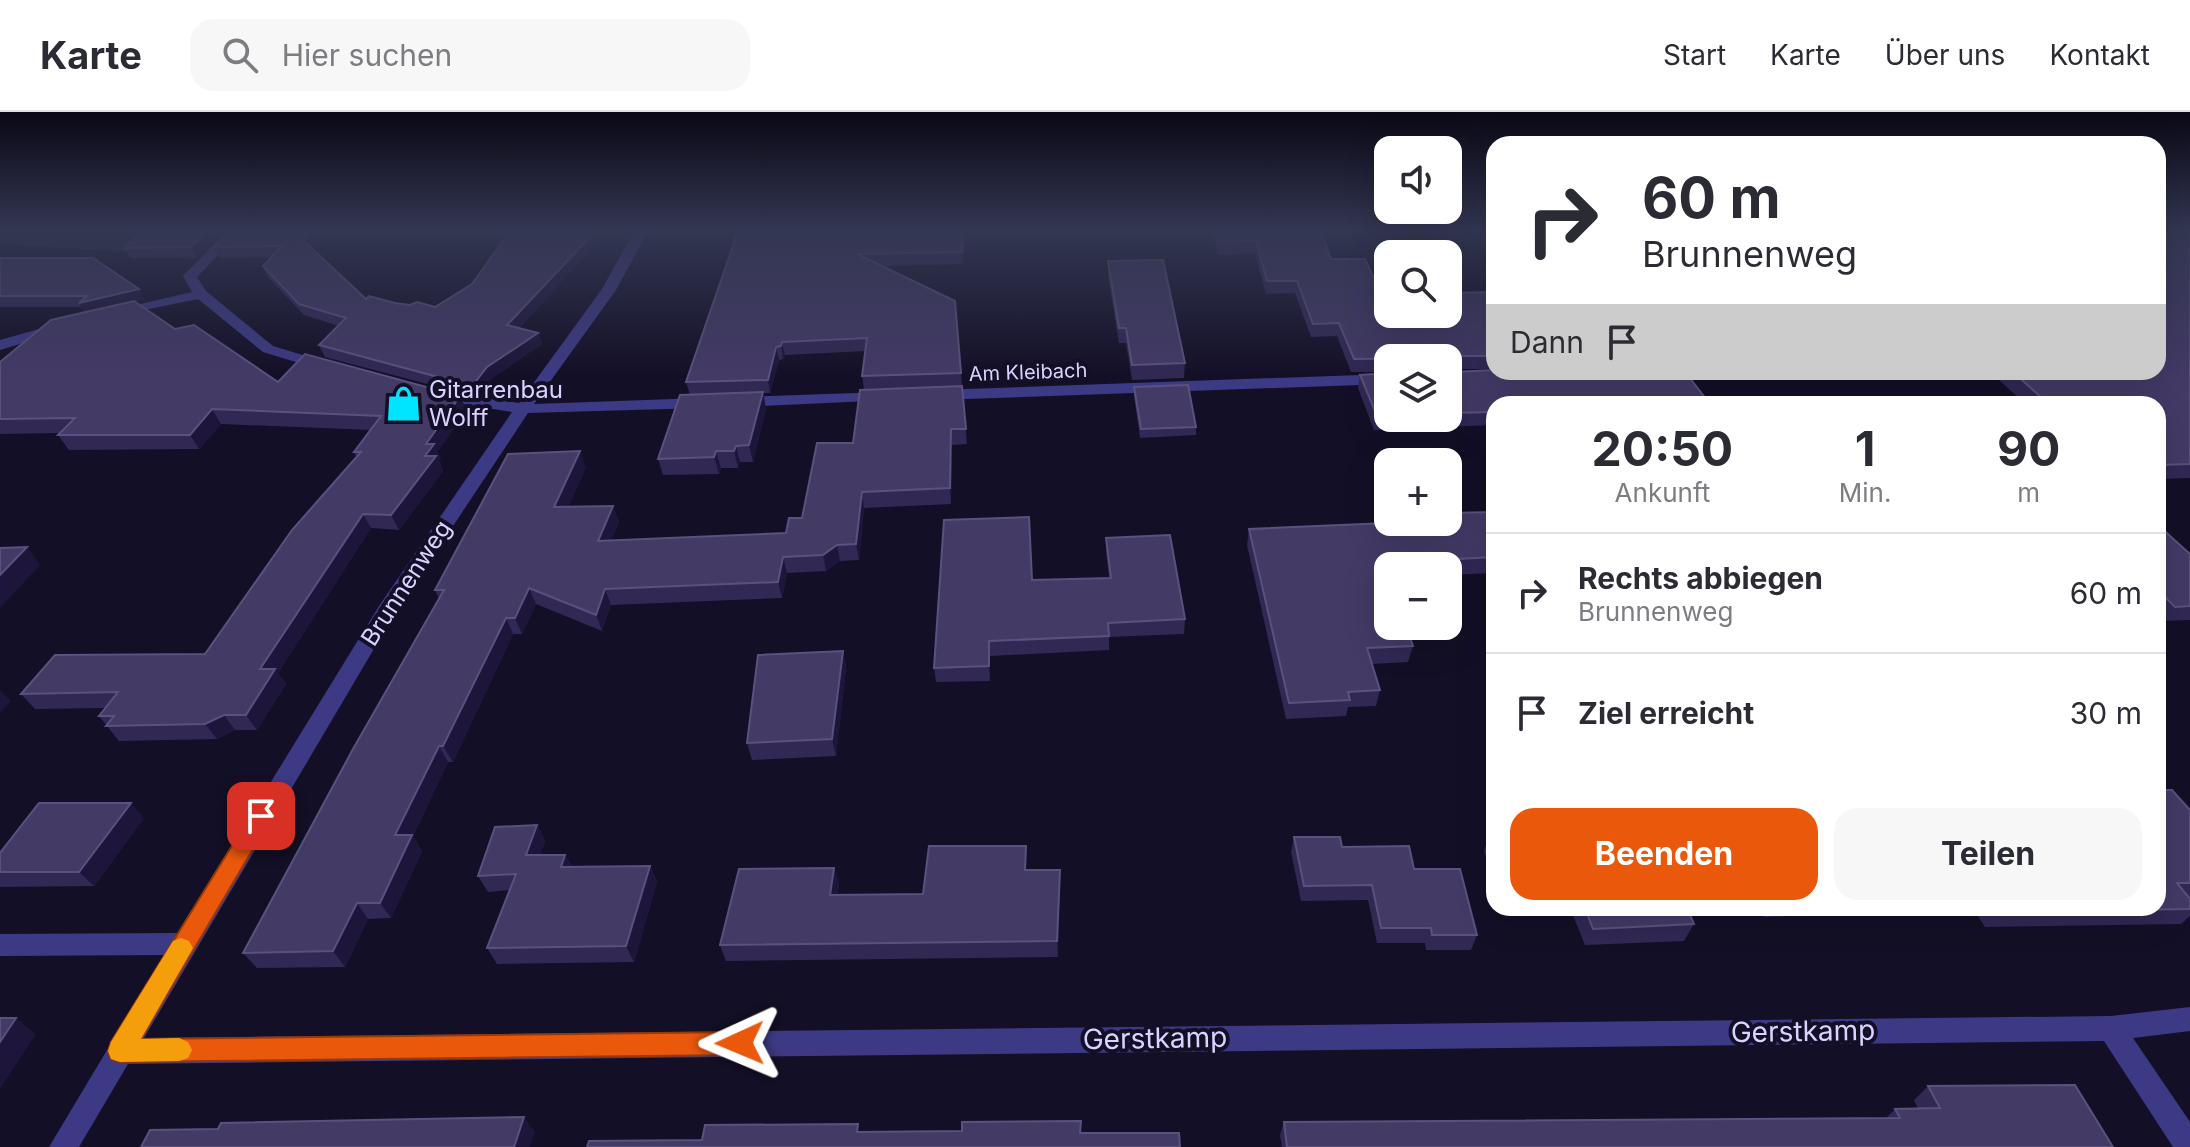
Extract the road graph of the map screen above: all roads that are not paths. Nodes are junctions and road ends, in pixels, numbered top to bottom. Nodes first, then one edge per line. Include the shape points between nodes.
1 (192, 279) edge
2 (615, 279) edge
3 (201, 294) junction
4 (109, 316) edge
5 (79, 323) edge
6 (0, 345) edge
7 (346, 372) edge
8 (1374, 379) edge
9 (423, 392) edge
10 (525, 409) junction
11 (183, 944) junction
12 (0, 945) edge
13 (2190, 1019) edge
14 (2111, 1028) junction
15 (120, 1051) junction
16 (63, 1147) edge
17 (2190, 1147) edge

1 - 3 street
2 - 10 street, Brunnenweg
3 - 4 street
3 - 7 street via 268,349
5 - 6 street
8 - 10 street, Am Kleibach
9 - 10 street, Am Kleibach
10 - 11 street, Brunnenweg via 386,611
11 - 12 street
11 - 15 street, Brunnenweg
13 - 14 street, Gerstkamp
14 - 15 street, Gerstkamp
14 - 17 street
15 - 16 street, Brunnenweg

